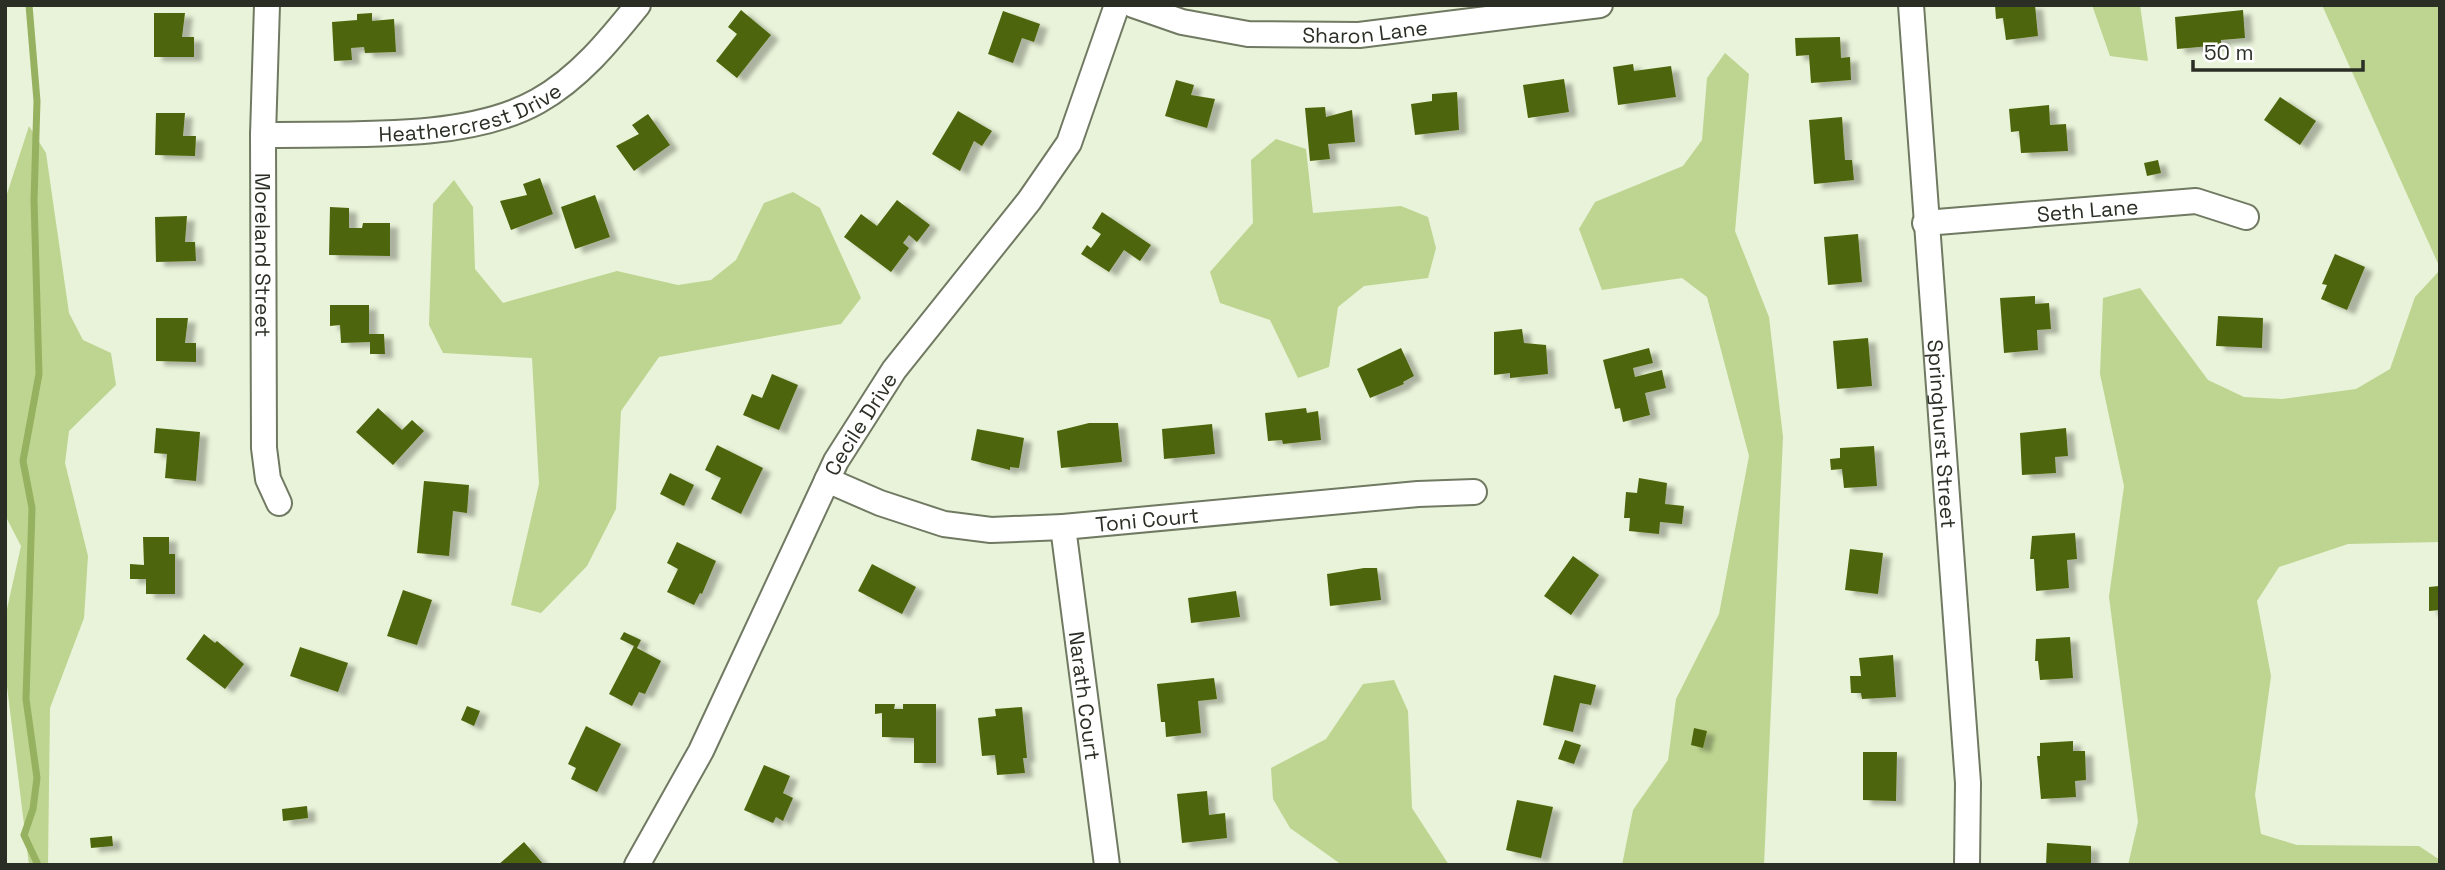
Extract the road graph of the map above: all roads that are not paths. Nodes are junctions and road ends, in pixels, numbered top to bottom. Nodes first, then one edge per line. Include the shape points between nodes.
1 (267, 5) edge
2 (638, 5) edge
3 (1117, 5) edge
4 (1133, 5) edge
5 (1600, 5) edge
6 (1911, 5) edge
7 (263, 135) junction
8 (2246, 217) dead end
9 (1925, 223) junction
10 (828, 480) junction
11 (1474, 492) dead end
12 (279, 503) dead end
13 (1063, 527) junction
14 (637, 865) edge
15 (1107, 865) edge
16 (1967, 865) edge

1 - 7 street, Moreland Street
2 - 7 street, Heathercrest Drive via 591,61 539,101 501,118 450,127
3 - 10 street, Cecile Drive via 1069,143 1029,201 894,370
4 - 5 street, Sharon Lane via 1182,22 1248,34 1359,36
6 - 9 street, Springhurst Street
7 - 12 street, Moreland Street via 264,448 268,479
8 - 9 street, Seth Lane via 2196,201
9 - 16 street, Springhurst Street via 1968,783
10 - 13 street, Toni Court via 944,524 991,530
10 - 14 street, Cecile Drive via 701,751
11 - 13 street, Toni Court
13 - 15 street, Narath Court

